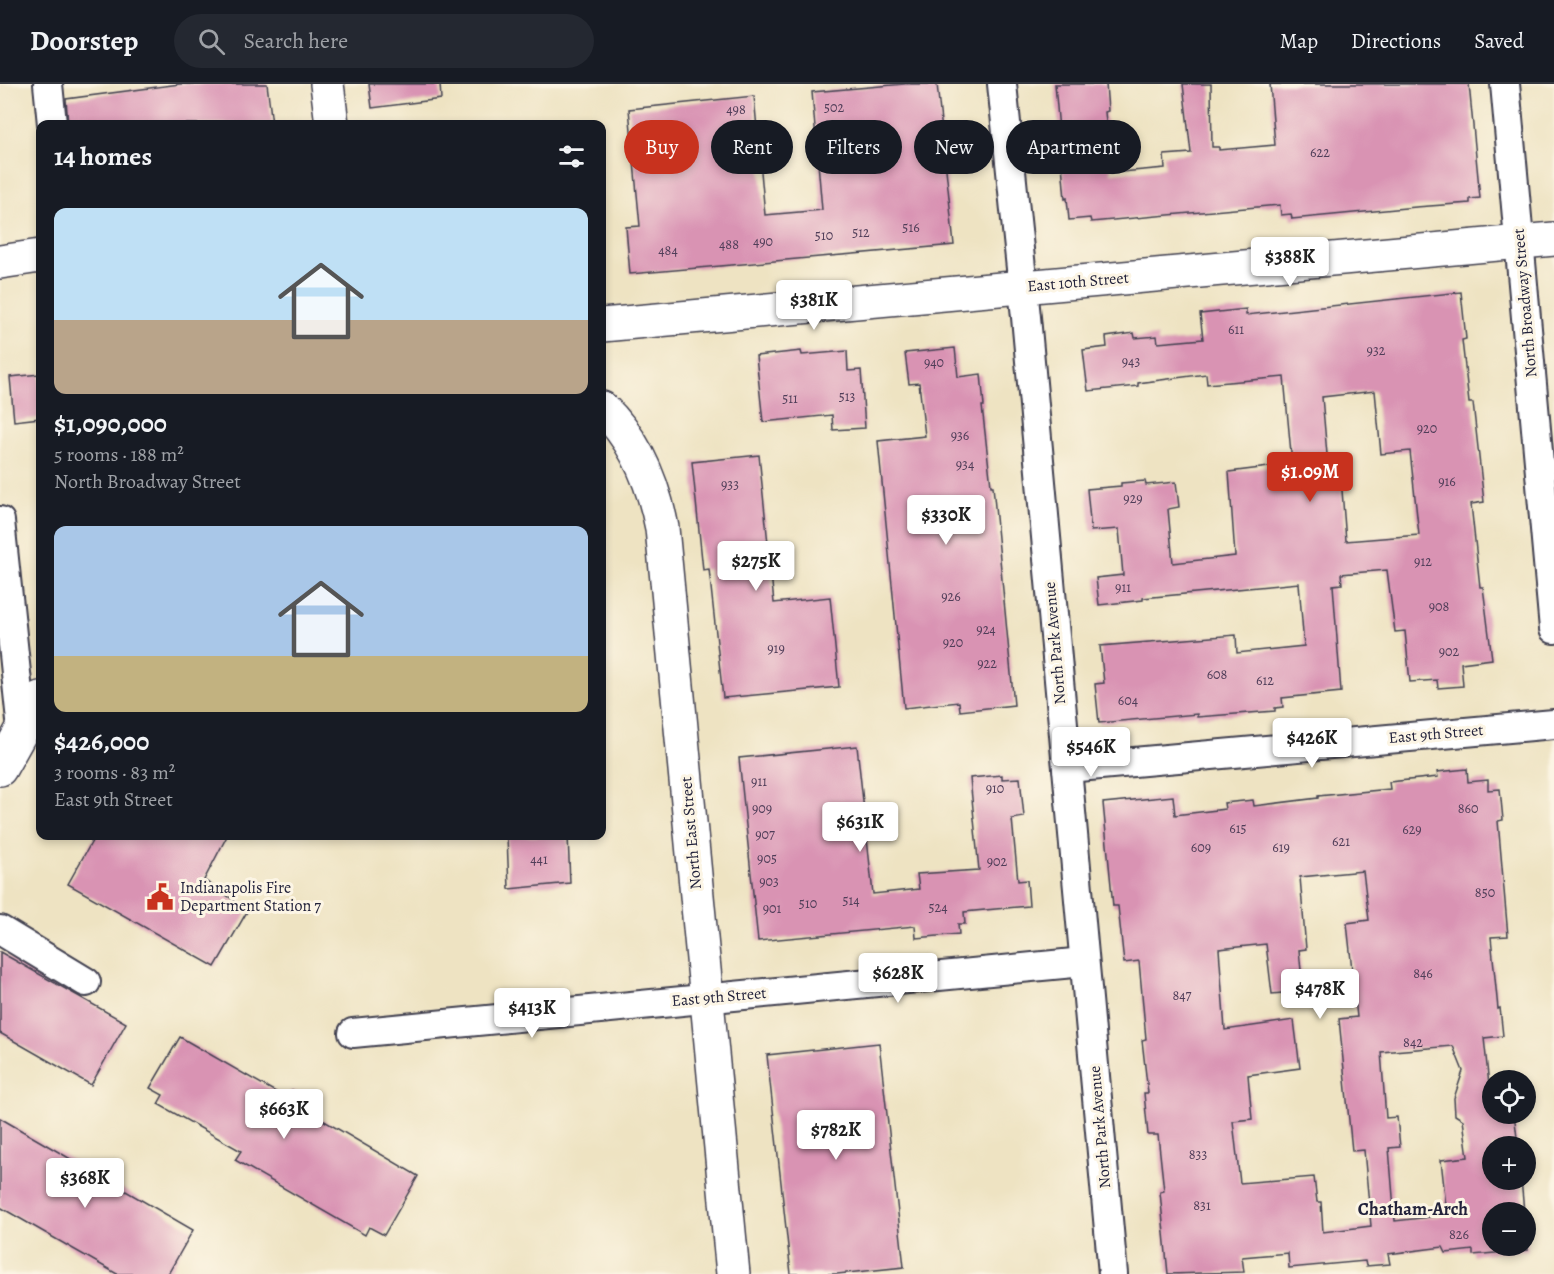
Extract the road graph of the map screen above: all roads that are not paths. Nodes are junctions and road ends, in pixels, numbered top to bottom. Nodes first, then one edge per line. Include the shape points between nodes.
1 (48, 84) edge
2 (327, 84) edge
3 (1002, 84) edge
4 (1505, 84) edge
5 (52, 120) edge
6 (332, 120) edge
7 (1554, 238) edge
8 (1519, 241) junction
9 (36, 257) edge
10 (0, 262) edge
11 (1023, 286) junction
12 (606, 325) edge
13 (606, 412) edge
14 (0, 521) edge
15 (1554, 629) edge
16 (36, 704) edge
17 (1554, 723) edge
18 (8, 750) edge
19 (1066, 768) junction
20 (0, 930) edge
21 (1084, 962) junction
22 (86, 982) dead end
23 (707, 999) junction
24 (353, 1033) dead end
25 (733, 1274) edge
26 (1113, 1274) edge

1 - 5 street
2 - 6 main road
3 - 11 street, North Park Avenue
4 - 8 street, North Broadway Street
7 - 8 main road, East 10th Street
8 - 11 main road, East 10th Street
8 - 15 street, North Broadway Street
9 - 10 main road
11 - 12 main road, East 10th Street
11 - 19 street, North Park Avenue
13 - 23 main road, North East Street via 642,462 662,528
14 - 18 street
16 - 18 main road
17 - 19 street, East 9th Street
19 - 21 street, North Park Avenue
20 - 22 street
21 - 23 street, East 9th Street
21 - 26 street, North Park Avenue
23 - 24 street, East 9th Street
23 - 25 main road, North East Street

